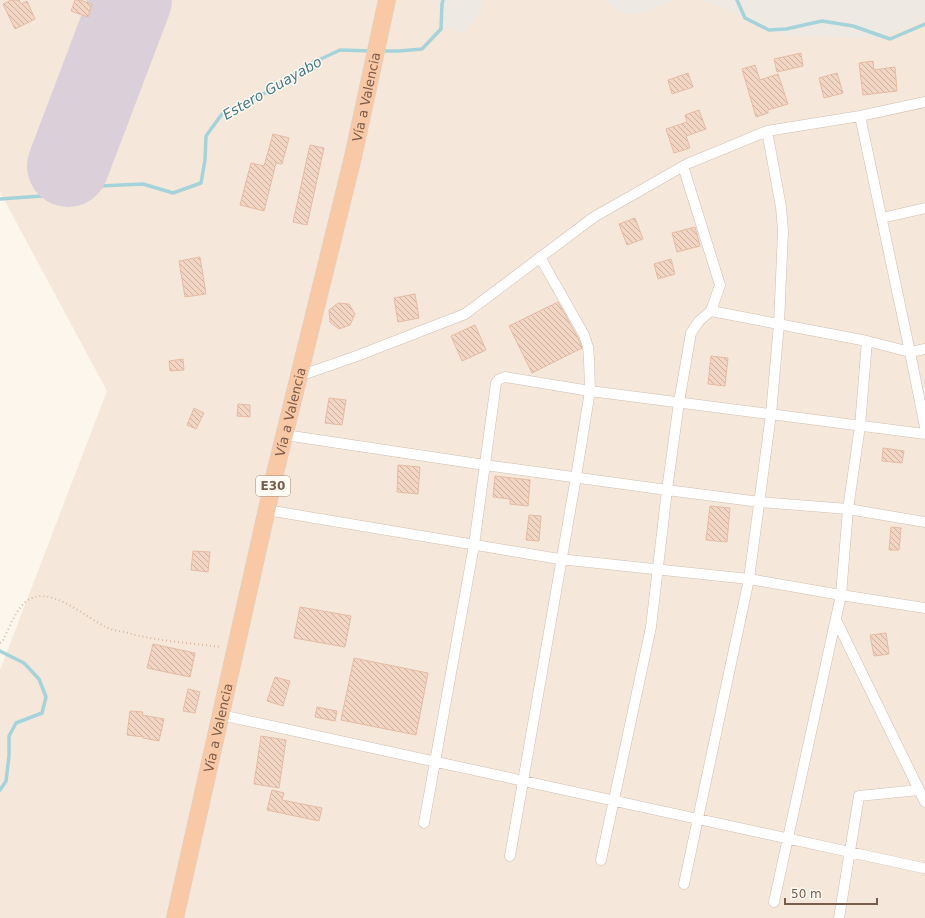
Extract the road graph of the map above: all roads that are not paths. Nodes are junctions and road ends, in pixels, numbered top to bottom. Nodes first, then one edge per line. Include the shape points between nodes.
1 (387, 0) edge
2 (925, 102) edge
3 (860, 116) junction
4 (767, 131) junction
5 (683, 166) junction
6 (925, 208) edge
7 (882, 218) junction
8 (540, 257) junction
9 (711, 311) junction
10 (779, 324) junction
11 (867, 341) junction
12 (925, 349) edge
13 (910, 352) junction
14 (299, 376) junction
15 (590, 391) junction
16 (679, 402) junction
17 (771, 414) junction
18 (860, 426) junction
19 (925, 427) edge
20 (925, 434) edge
21 (285, 435) junction
22 (485, 465) junction
23 (576, 478) junction
24 (667, 490) junction
25 (760, 502) junction
26 (848, 509) junction
27 (267, 510) junction
28 (925, 522) edge
29 (474, 545) junction
30 (562, 559) junction
31 (658, 569) junction
32 (749, 579) junction
33 (841, 595) junction
34 (925, 608) edge
35 (836, 620) junction
36 (221, 715) junction
37 (435, 762) junction
38 (523, 781) junction
39 (919, 790) junction
40 (614, 801) junction
41 (925, 802) edge
42 (698, 819) junction
43 (424, 822) dead end
44 (788, 839) junction
45 (850, 852) junction
46 (510, 856) dead end
47 (601, 860) dead end
48 (925, 868) edge
49 (684, 884) dead end
50 (774, 902) dead end
51 (175, 918) edge
52 (839, 918) edge

1 - 14 highway, Vía a Valencia / E30 via 353,157
2 - 3 street
3 - 4 street
3 - 7 street
4 - 5 street
4 - 10 street via 783,231
5 - 8 street via 594,217
5 - 9 street via 720,285
6 - 7 street
7 - 13 street
8 - 14 street via 465,314
8 - 15 street via 584,335 588,347
9 - 10 street
9 - 16 street via 699,321 691,333
10 - 11 street
10 - 17 street
11 - 13 street
11 - 18 street
12 - 13 street
13 - 19 street
14 - 21 highway, Vía a Valencia / E30
15 - 16 street
15 - 22 street via 505,378 498,380
15 - 23 street
16 - 17 street
16 - 24 street
17 - 18 street
17 - 25 street
18 - 20 street
18 - 26 street
21 - 22 street
21 - 27 highway, Vía a Valencia / E30
22 - 23 street
22 - 29 street
23 - 24 street
23 - 30 street
24 - 25 street
24 - 31 street
25 - 26 street
25 - 32 street
26 - 28 street
26 - 33 street
27 - 29 street
27 - 36 highway, Vía a Valencia / E30
29 - 30 street
29 - 37 street
30 - 31 street
30 - 38 street
31 - 32 street
31 - 40 street via 651,627
32 - 33 street
32 - 42 street
33 - 34 street
33 - 35 street
35 - 39 street
35 - 44 street
36 - 37 street
36 - 51 highway, Vía a Valencia / E30
37 - 38 street
37 - 43 street
38 - 40 street
38 - 46 street
39 - 41 street
39 - 45 street via 859,796
40 - 42 street
40 - 47 street
42 - 44 street
42 - 49 street
44 - 45 street
44 - 50 street
45 - 48 street
45 - 52 street

